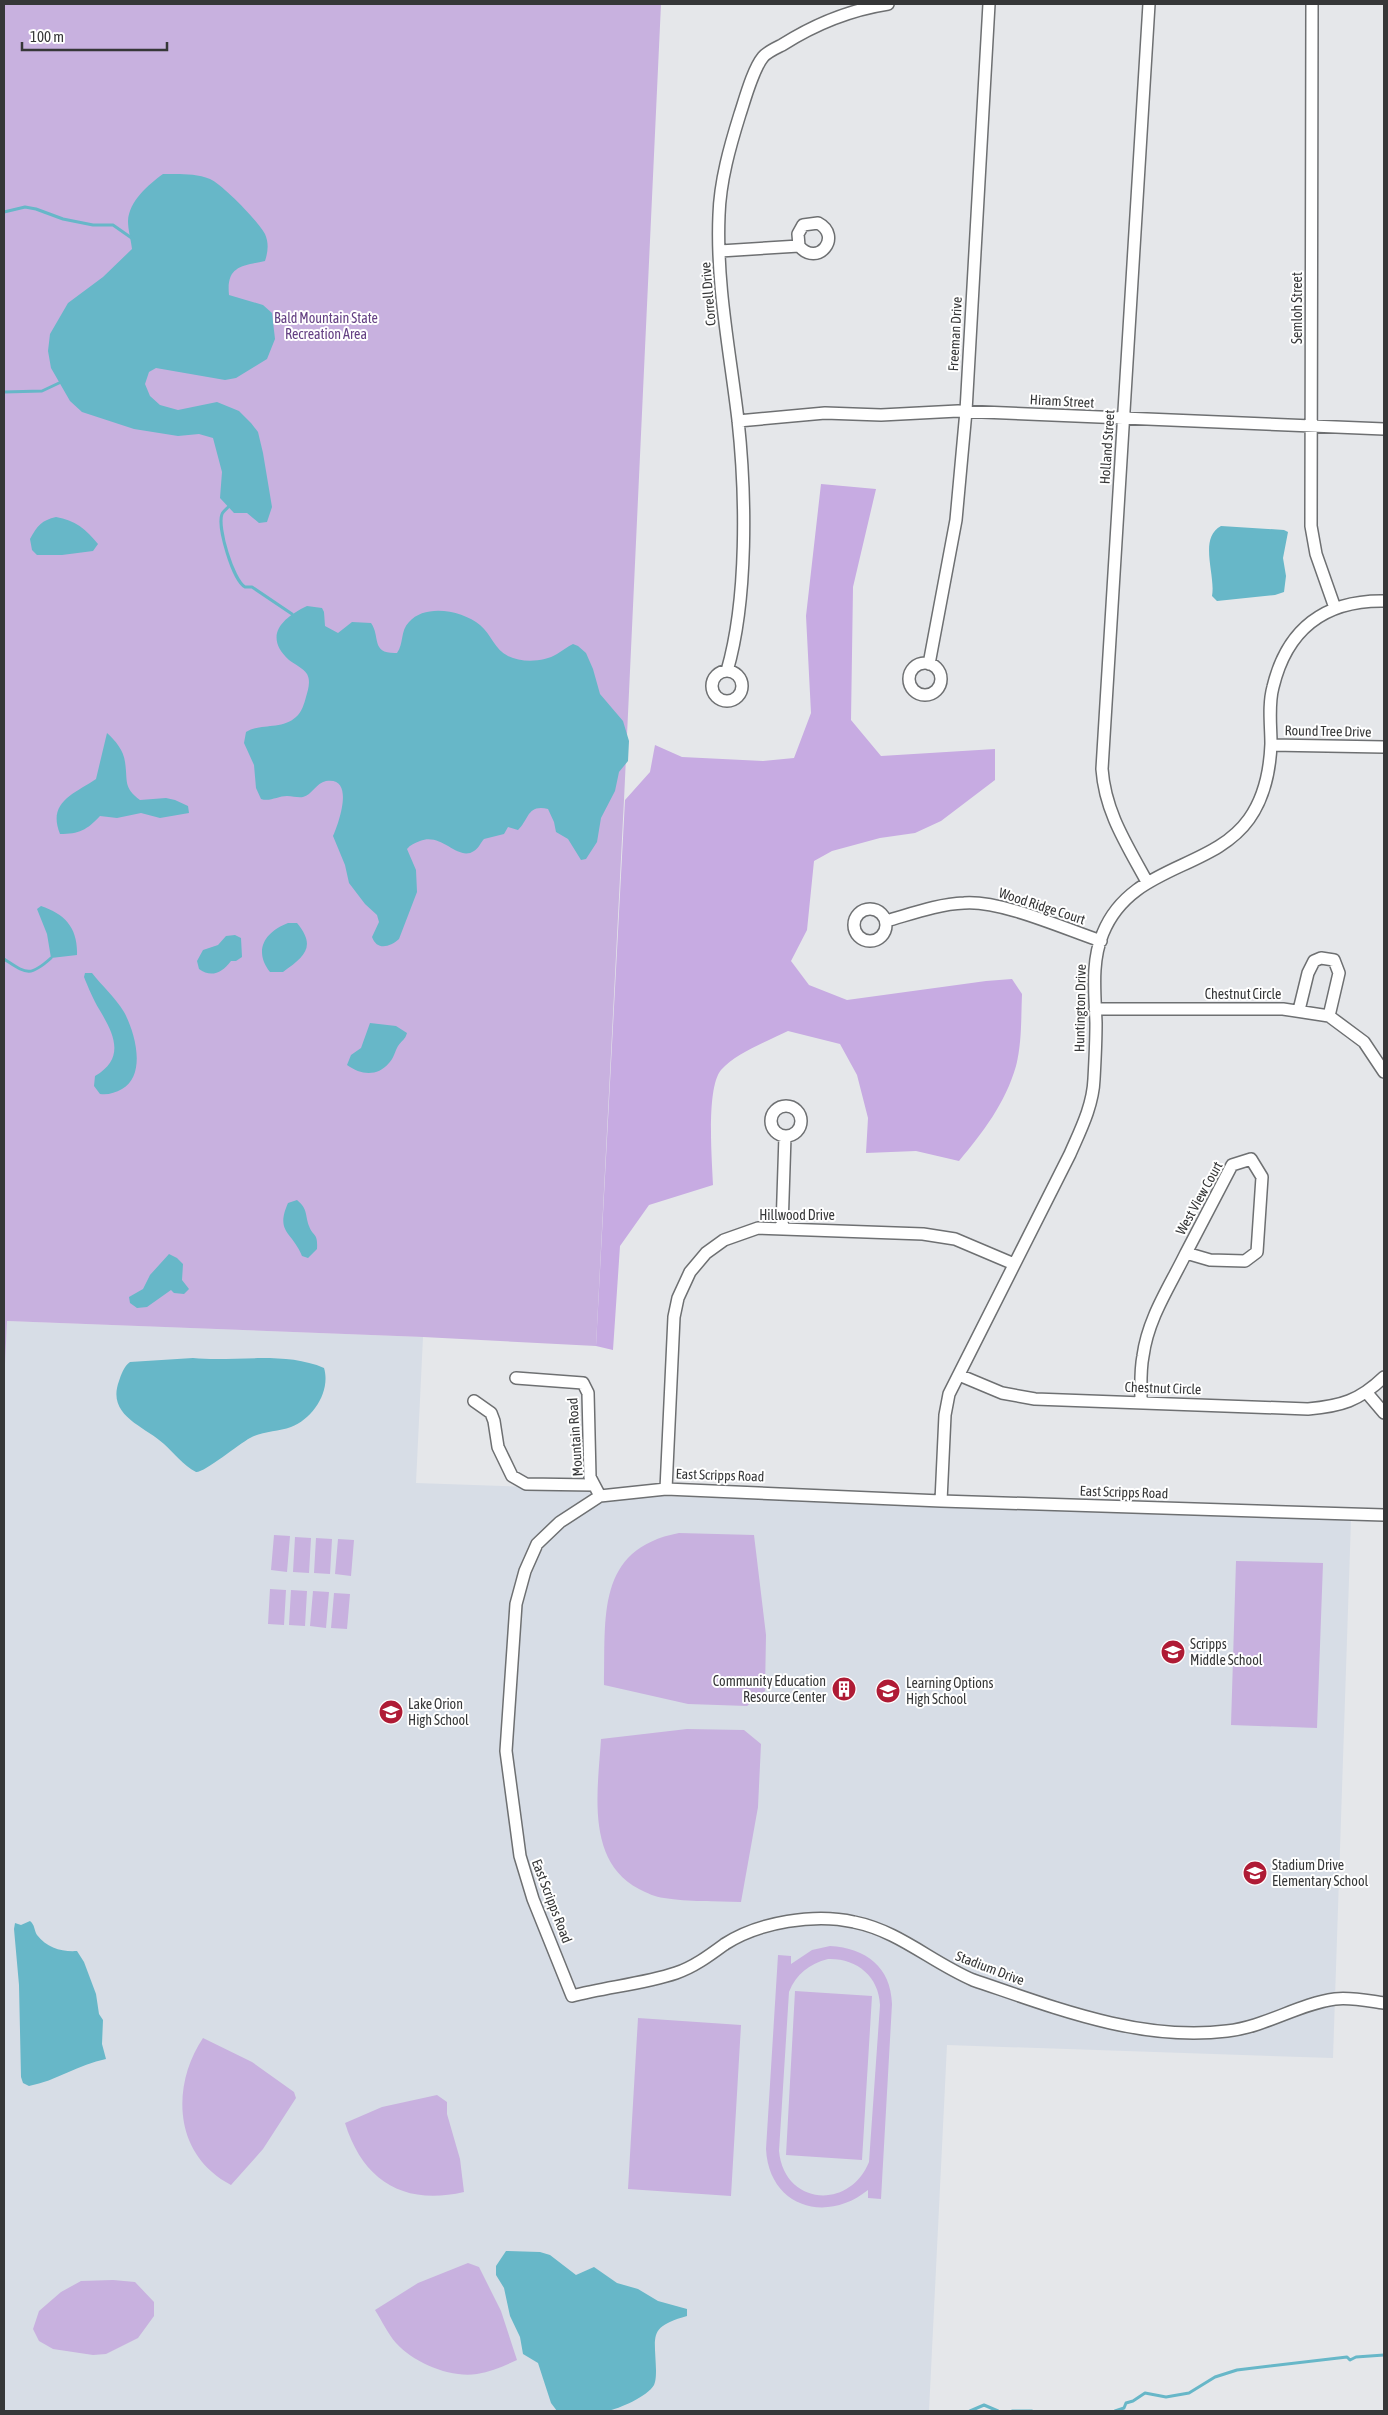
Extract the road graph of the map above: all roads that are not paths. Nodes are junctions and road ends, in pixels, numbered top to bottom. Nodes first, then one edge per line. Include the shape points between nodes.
1 (888, 4) edge
2 (989, 4) edge
3 (1149, 4) edge
4 (1312, 4) edge
5 (799, 246) dead end
6 (720, 250) junction
7 (966, 411) junction
8 (1124, 419) junction
9 (738, 421) junction
10 (1312, 426) junction
11 (1384, 429) edge
12 (1384, 601) edge
13 (1334, 608) junction
14 (929, 664) dead end
15 (727, 671) dead end
16 (1271, 745) junction
17 (1384, 747) edge
18 (1147, 882) junction
19 (886, 921) dead end
20 (1101, 941) junction
21 (1095, 1010) junction
22 (1299, 1010) junction
23 (1329, 1016) junction
24 (1384, 1072) edge
25 (785, 1136) dead end
26 (782, 1228) junction
27 (1186, 1253) junction
28 (1014, 1264) junction
29 (959, 1375) junction
30 (1384, 1377) edge
31 (516, 1378) dead end
32 (1367, 1393) junction
33 (474, 1401) dead end
34 (1141, 1402) junction
35 (1384, 1412) edge
36 (594, 1484) junction
37 (666, 1489) junction
38 (600, 1496) junction
39 (941, 1501) junction
40 (1384, 1515) edge
41 (572, 1996) joint
42 (1384, 2003) edge

1 - 6 street, Correll Drive via 853,10 824,20 763,57 742,107 723,180 719,214
2 - 7 street, Freeman Drive
3 - 8 street, Holland Street
4 - 10 street, Semloh Street
5 - 6 street
6 - 9 street, Correll Drive via 725,329
7 - 8 street, Hiram Street
7 - 9 street, Hiram Street via 881,415 825,413
7 - 14 street, Freeman Drive via 956,520
8 - 10 street, Hiram Street
8 - 18 street, Holland Street via 1102,769 1103,787 1112,818
9 - 15 street, Correll Drive via 744,521 734,639
10 - 11 street, Hiram Street
10 - 13 street, Semloh Street via 1312,526 1316,554
12 - 13 street, Huntington Drive via 1348,603
13 - 16 street, Huntington Drive via 1304,629 1281,663 1272,688
16 - 17 street, Round Tree Drive
16 - 18 street, Huntington Drive via 1268,775 1248,820 1230,839
18 - 20 street, Huntington Drive via 1120,905
19 - 20 street, Wood Ridge Court via 950,904 982,904
20 - 21 street, Huntington Drive via 1096,956
21 - 22 street, Chestnut Circle
21 - 28 street, Huntington Drive via 1094,1080 1085,1120
22 - 23 street, Chestnut Circle
22 - 23 street via 1314,961 1321,958 1334,960 1339,973
23 - 24 street, Chestnut Circle via 1364,1042
25 - 26 street
26 - 28 street, Hillwood Drive via 923,1234 955,1239
26 - 37 street, Hillwood Drive via 758,1228 724,1240 706,1253 690,1272 678,1298 674,1317
27 - 27 street, West View Court via 1210,1260 1245,1261 1257,1252 1262,1177 1252,1159 1232,1165
27 - 34 street, West View Court via 1147,1335
28 - 29 street, Huntington Drive
29 - 34 street, Chestnut Circle via 989,1389 1029,1398
29 - 39 street, Huntington Drive via 949,1394 945,1414
30 - 32 street, Chestnut Circle
31 - 36 street, Mountain Road via 584,1383 588,1393 590,1477
32 - 34 street, Chestnut Circle via 1344,1404 1308,1409
32 - 35 street
33 - 36 street via 491,1413 498,1446 512,1476 526,1484
36 - 38 street, Mountain Road
37 - 38 street, East Scripps Road
37 - 39 street, East Scripps Road
38 - 41 street, East Scripps Road via 560,1522 537,1544 525,1571 516,1604 506,1751 520,1856
39 - 40 street, East Scripps Road
41 - 42 street, Stadium Drive via 677,1973 742,1936 782,1922 830,1918 894,1934 943,1966 973,1980 1109,2022 1158,2031 1217,2032 1246,2028 1313,2004 1337,1999

